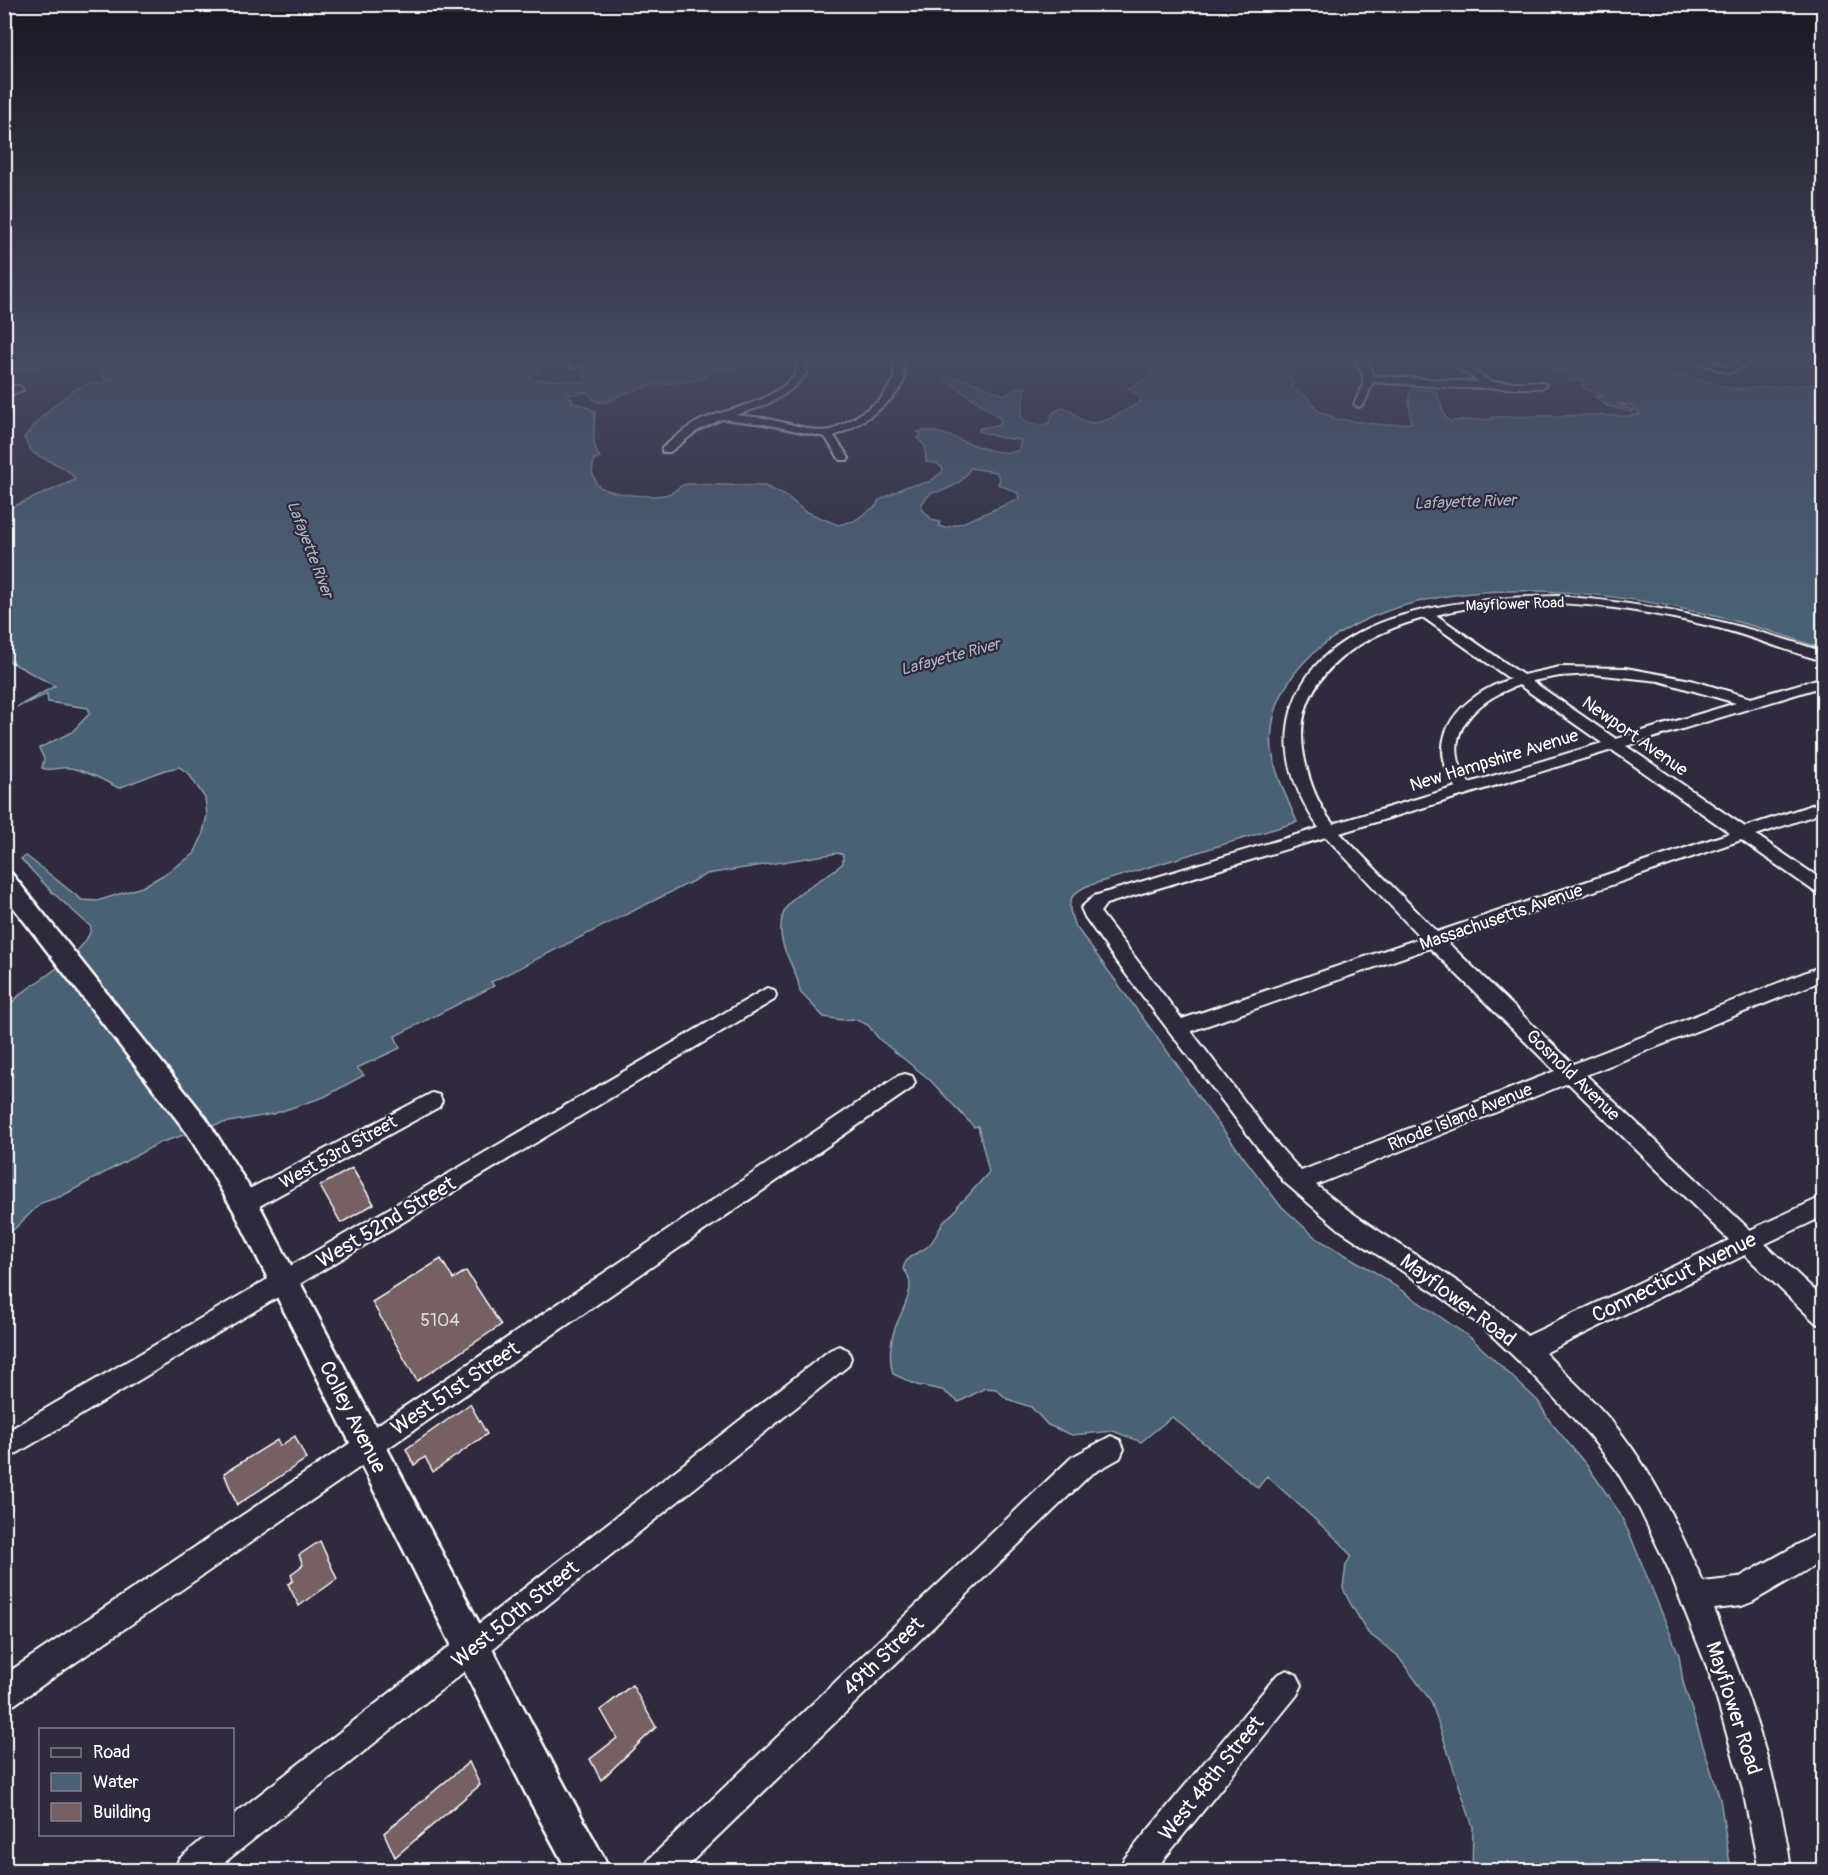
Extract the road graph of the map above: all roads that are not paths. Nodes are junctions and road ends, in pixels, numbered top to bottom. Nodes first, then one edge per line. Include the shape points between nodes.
1 (675, 444) edge
2 (834, 444) edge
3 (666, 450) dead end
4 (844, 458) dead end
5 (1425, 613) junction
6 (1824, 657) edge
7 (1521, 679) junction
8 (1824, 681) edge
9 (1750, 703) junction
10 (1614, 744) junction
11 (1466, 789) junction
12 (1824, 806) edge
13 (1328, 830) junction
14 (1742, 834) junction
15 (1176, 876) joint
16 (6, 884) edge
17 (1824, 891) edge
18 (1433, 940) junction
19 (1824, 972) edge
20 (766, 995) dead end
21 (1178, 1028) junction
22 (1570, 1072) junction
23 (905, 1082) dead end
24 (432, 1101) dead end
25 (1298, 1182) junction
26 (244, 1203) junction
27 (1824, 1205) edge
28 (1747, 1242) junction
29 (285, 1282) junction
30 (1824, 1315) edge
31 (1526, 1350) junction
32 (839, 1358) dead end
33 (4, 1448) edge
34 (368, 1448) junction
35 (1111, 1449) dead end
36 (1824, 1544) edge
37 (1696, 1597) junction
38 (472, 1648) junction
39 (1287, 1685) dead end
40 (4, 1693) edge
41 (234, 1835) edge
42 (233, 1836) edge
43 (190, 1870) edge
44 (589, 1870) edge
45 (660, 1870) edge
46 (1135, 1870) edge
47 (1775, 1870) edge

1 - 3 street
2 - 4 street
5 - 6 street, Mayflower Road via 1509,602 1609,605 1711,622
5 - 7 street, Newport Avenue
5 - 13 street, Mayflower Road via 1376,629 1344,648 1316,673 1300,700 1295,736 1300,778
7 - 9 street via 1572,672 1628,673 1687,683
7 - 10 street, Newport Avenue
7 - 11 street via 1474,702 1455,728 1451,755 1456,775
8 - 9 street, New Hampshire Avenue
9 - 10 street, New Hampshire Avenue
10 - 11 street, New Hampshire Avenue
10 - 14 street, Newport Avenue
11 - 13 street, New Hampshire Avenue
12 - 14 street, Massachusetts Avenue
13 - 15 street, New Hampshire Avenue
13 - 18 street, Gosnold Avenue
14 - 17 street, Newport Avenue
14 - 18 street, Massachusetts Avenue
15 - 21 street, Mayflower Road via 1100,900 1090,908 1123,959
16 - 26 main road, Colley Avenue via 197,1126
18 - 21 street, Massachusetts Avenue
18 - 22 street, Gosnold Avenue
19 - 22 street, Rhode Island Avenue
20 - 29 street, West 52nd Street
21 - 25 street, Mayflower Road
22 - 25 street, Rhode Island Avenue
22 - 28 street, Gosnold Avenue
23 - 34 street, West 51st Street
24 - 26 street, West 53rd Street
25 - 31 street, Mayflower Road via 1339,1216 1489,1318
26 - 29 main road, Colley Avenue
27 - 28 street, Connecticut Avenue
28 - 30 street, Gosnold Avenue
28 - 31 street, Connecticut Avenue
29 - 33 street, West 52nd Street
29 - 34 main road, Colley Avenue
31 - 37 street, Mayflower Road via 1615,1445 1667,1535
32 - 38 street, West 50th Street
34 - 38 main road, Colley Avenue
34 - 40 street, West 51st Street
35 - 45 street, 49th Street via 1082,1466
36 - 37 street via 1742,1592
37 - 47 street, Mayflower Road via 1749,1744
38 - 41 street, West 50th Street
38 - 44 main road, Colley Avenue
39 - 46 street, West 48th Street
42 - 43 street, West 50th Street

